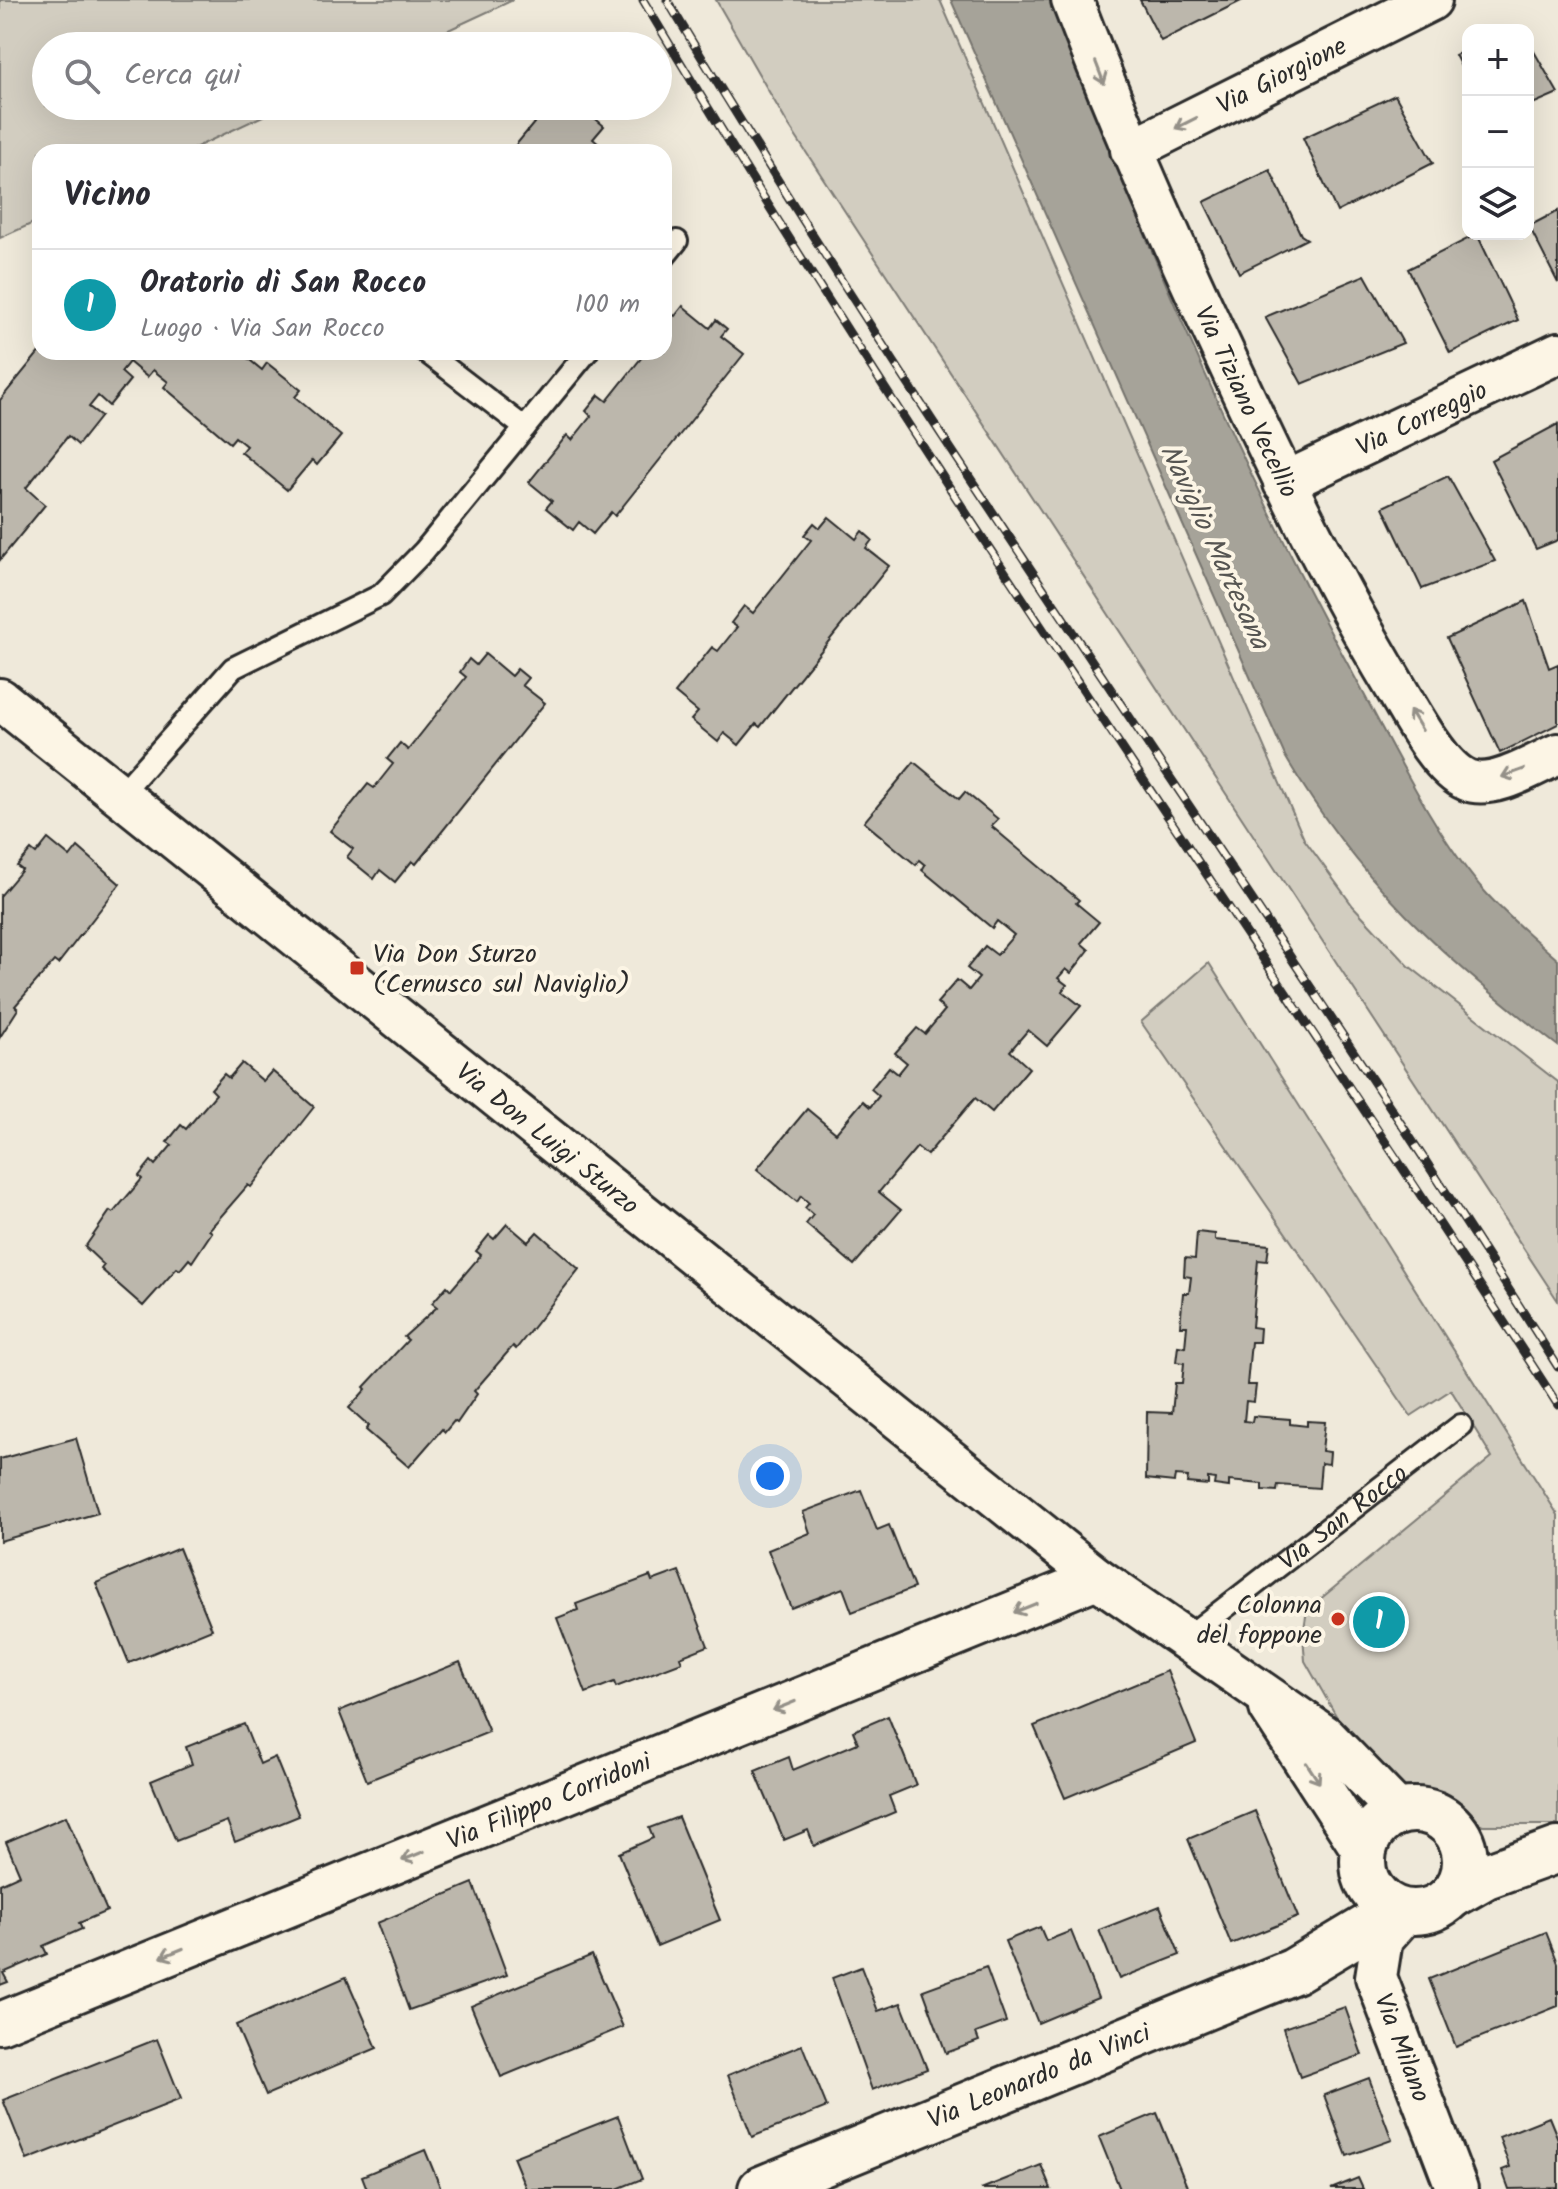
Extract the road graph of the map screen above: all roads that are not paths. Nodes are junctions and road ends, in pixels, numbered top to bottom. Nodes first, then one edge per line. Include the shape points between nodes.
1 (1072, 0) edge
2 (1431, 0) edge
3 (1131, 150) junction
4 (677, 241) dead end
5 (672, 247) edge
6 (1558, 353) edge
7 (436, 360) edge
8 (580, 360) edge
9 (525, 428) junction
10 (1284, 483) junction
11 (0, 699) edge
12 (1558, 754) edge
13 (120, 795) junction
14 (1461, 1425) dead end
15 (1097, 1578) junction
16 (1186, 1638) junction
17 (1255, 1685) junction
18 (1399, 1812) junction
19 (1451, 1825) junction
20 (1558, 1848) edge
21 (1362, 1856) junction
22 (1451, 1896) junction
23 (1406, 1912) junction
24 (1317, 1958) junction
25 (0, 2023) edge
26 (761, 2189) edge
27 (1457, 2189) edge

1 -> 3 street, Via Tiziano Vecellio
2 -> 3 street, Via Giorgione
3 - 10 street, Via Tiziano Vecellio
4 - 5 lane
6 - 10 street, Via Correggio
7 - 9 lane
8 - 9 lane
9 - 13 lane via 381,595 233,668
12 -> 10 street, Via Tiziano Vecellio via 1496,779 1465,780 1425,735 1392,681
11 - 13 street, Via Don Luigi Sturzo
13 - 15 street, Via Don Luigi Sturzo
14 - 16 lane, Via San Rocco
15 - 16 street
15 -> 25 street, Via Filippo Corridoni
16 - 17 street
17 - 18 street via 1325,1736
17 -> 21 street
18 - 19 street via 1424,1810
18 - 21 street via 1373,1829
19 - 20 street via 1481,1838
19 - 22 street via 1465,1862
20 - 22 street
21 - 23 street via 1364,1876 1374,1893
21 - 24 street via 1341,1914
22 - 23 street via 1431,1909
23 - 24 street, Via Leonardo da Vinci via 1366,1928
23 - 27 street, Via Milano via 1382,1939 1376,1977
24 - 26 street, Via Leonardo da Vinci

